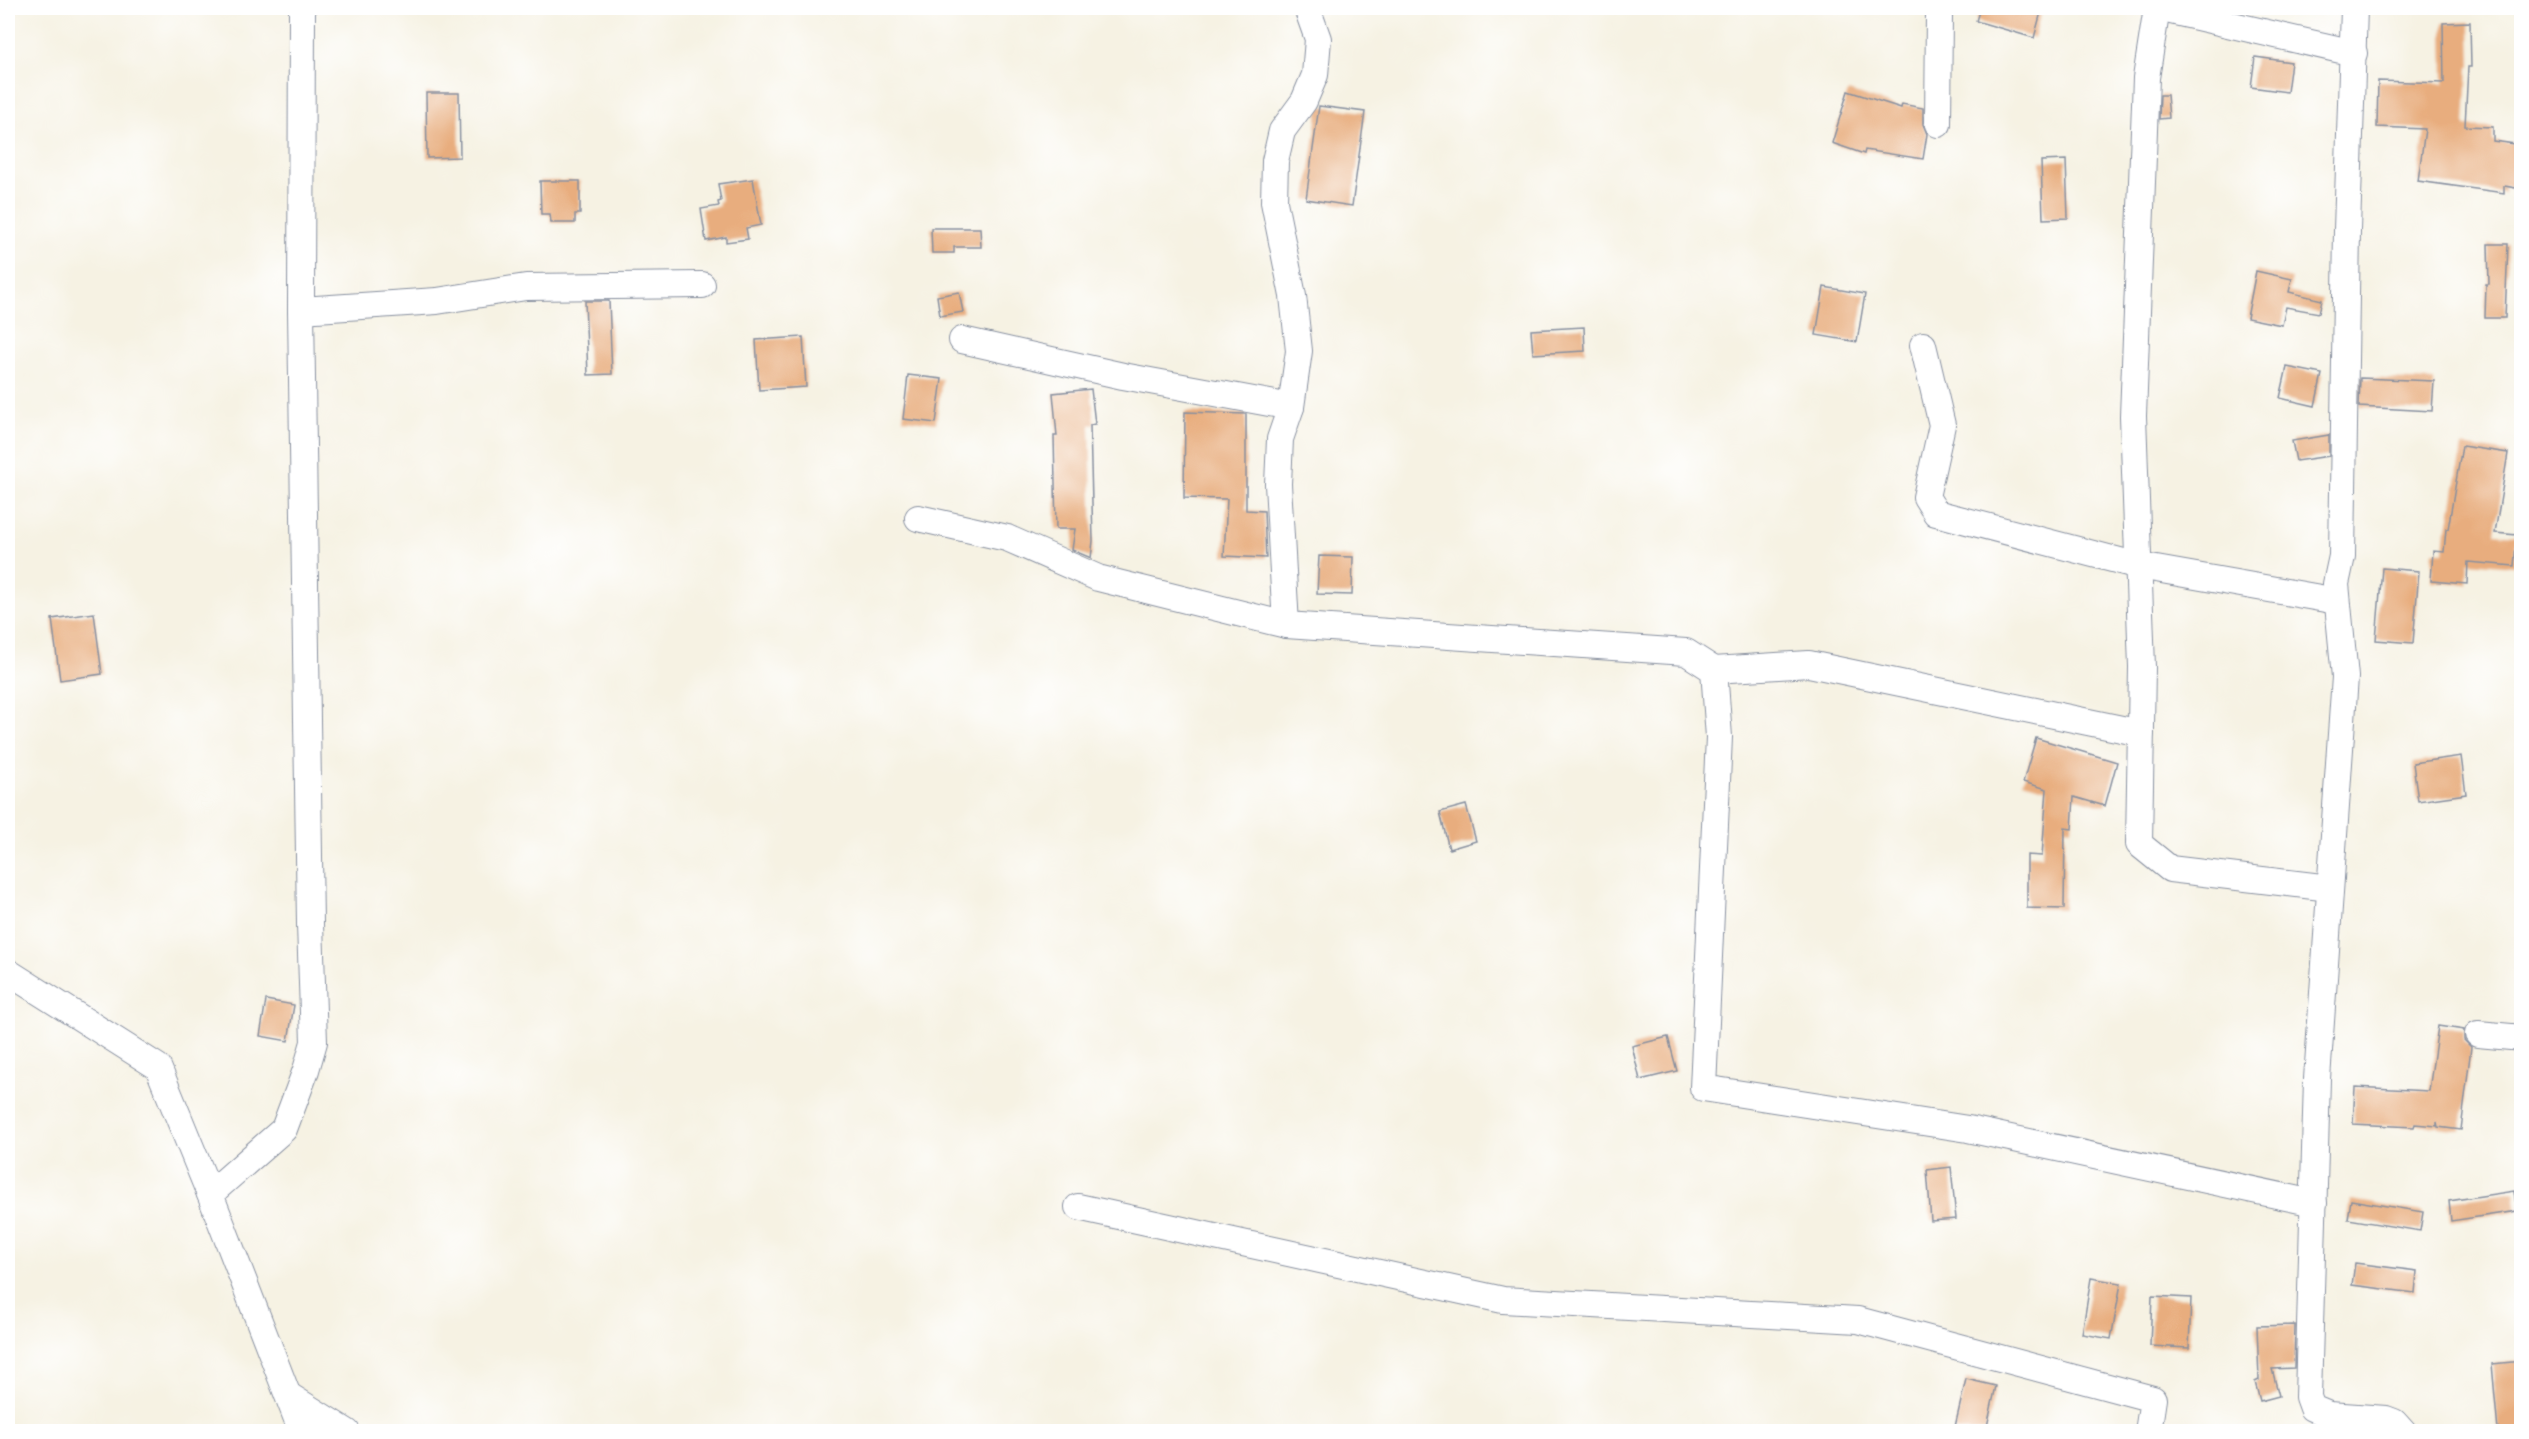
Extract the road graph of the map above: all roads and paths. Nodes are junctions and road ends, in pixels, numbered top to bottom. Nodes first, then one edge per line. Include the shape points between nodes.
1 (302, 8) edge
2 (1307, 8) edge
3 (1941, 8) edge
4 (2157, 8) edge
5 (2354, 8) edge
6 (2354, 52) junction
7 (1938, 124) dead end
8 (702, 285) dead end
9 (301, 310) junction
10 (962, 340) dead end
11 (1923, 345) dead end
12 (1291, 407) junction
13 (918, 518) dead end
14 (2139, 566) junction
15 (2337, 601) junction
16 (1286, 625) junction
17 (1714, 669) junction
18 (2141, 733) junction
19 (2330, 888) junction
20 (8, 972) edge
21 (2478, 1034) dead end
22 (2522, 1038) edge
23 (210, 1194) junction
24 (2314, 1203) junction
25 (1078, 1207) dead end
26 (288, 1395) junction
27 (302, 1431) edge
28 (347, 1431) edge
29 (2148, 1431) edge
30 (2403, 1431) edge

1 - 9 street
2 - 12 street via 1318,39 1315,75 1304,100 1282,131 1275,171 1274,202 1293,296 1299,351
3 - 7 street
4 - 6 street
4 - 14 street via 2146,78 2136,313 2133,416
5 - 6 street
6 - 15 street via 2342,556
8 - 9 street via 526,287 437,301
9 - 23 street via 314,1042 284,1129
10 - 12 street via 1123,376
11 - 14 street via 1942,425 1926,497 1936,513
12 - 16 street via 1280,439 1278,484
13 - 16 street via 1006,538 1098,578
14 - 15 street
14 - 18 street
15 - 19 street via 2345,676
16 - 17 street via 1686,652
17 - 18 street via 1809,664
17 - 24 street via 1719,737 1702,1088 1968,1130
18 - 19 street via 2139,843 2170,869
19 - 24 street via 2317,1079
20 - 23 street via 158,1067
21 - 22 street
23 - 26 street
24 - 30 street via 2308,1397 2312,1408 2329,1415 2386,1419
25 - 29 street via 1503,1300 1858,1320 2153,1400
26 - 27 street
26 - 28 street

